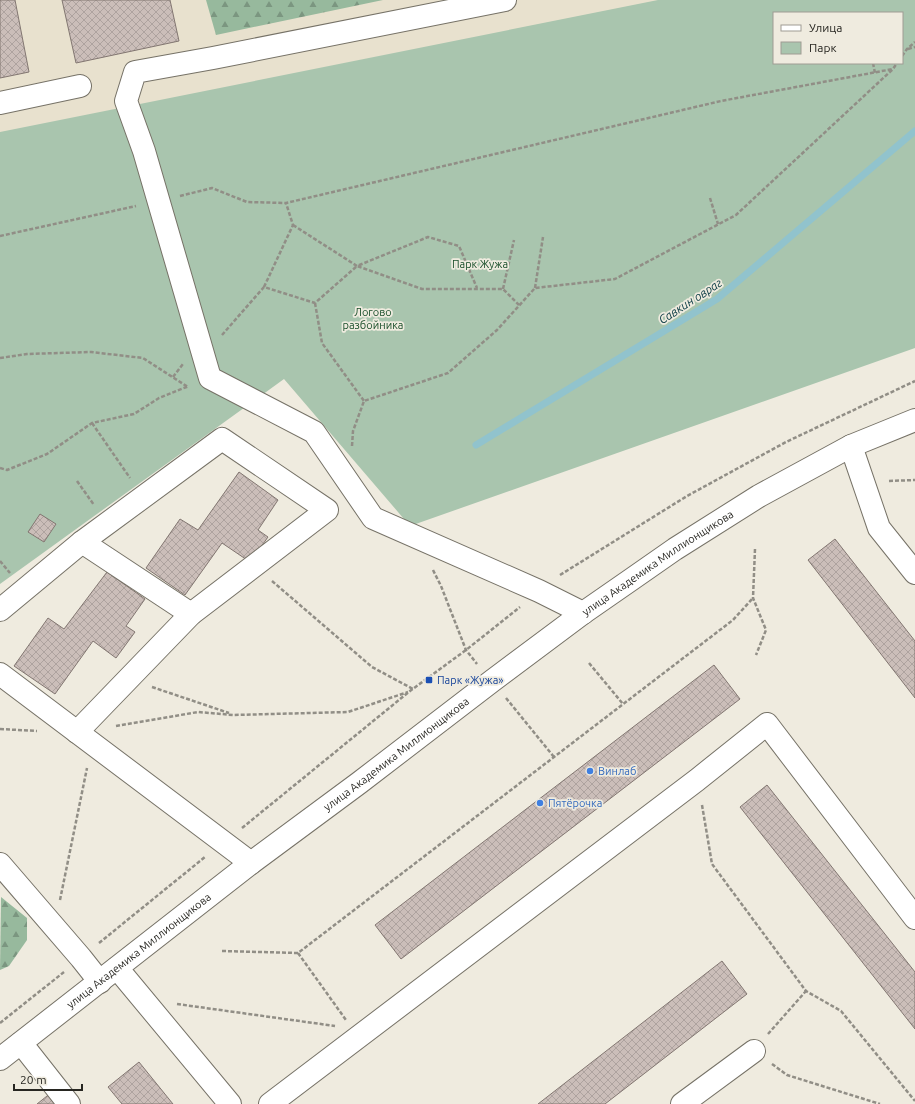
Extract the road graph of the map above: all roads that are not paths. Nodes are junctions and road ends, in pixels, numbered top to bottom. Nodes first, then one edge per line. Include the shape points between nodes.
1 (505, 0) edge
2 (80, 86) dead end
3 (0, 103) edge
4 (915, 420) edge
5 (851, 446) junction
6 (82, 542) junction
7 (915, 573) edge
8 (0, 610) edge
9 (583, 613) junction
10 (191, 614) junction
11 (0, 674) edge
12 (85, 738) junction
13 (251, 863) junction
14 (0, 864) edge
15 (915, 918) edge
16 (117, 968) junction
17 (100, 982) junction
18 (21, 1043) junction
19 (754, 1051) road end
20 (0, 1059) edge
21 (69, 1104) edge
22 (230, 1104) edge
23 (270, 1104) edge
24 (682, 1104) edge

1 - 9 street via 136,72 126,101 159,200 210,378 314,432 373,518
2 - 3 street
4 - 5 street, улица Академика Миллионщикова
5 - 7 street via 879,528
5 - 9 street, улица Академика Миллионщикова via 759,496
6 - 8 street
6 - 10 street
6 - 10 street via 222,439 328,510
9 - 13 street, улица Академика Миллионщикова
10 - 12 street via 129,679
11 - 12 street
12 - 13 street
13 - 16 street, улица Академика Миллионщикова
14 - 17 street
15 - 23 street via 767,724 697,780 359,1030
16 - 17 street, улица Академика Миллионщикова
16 - 22 street
17 - 18 street, улица Академика Миллионщикова
18 - 20 street, улица Академика Миллионщикова
18 - 21 street
19 - 24 street

